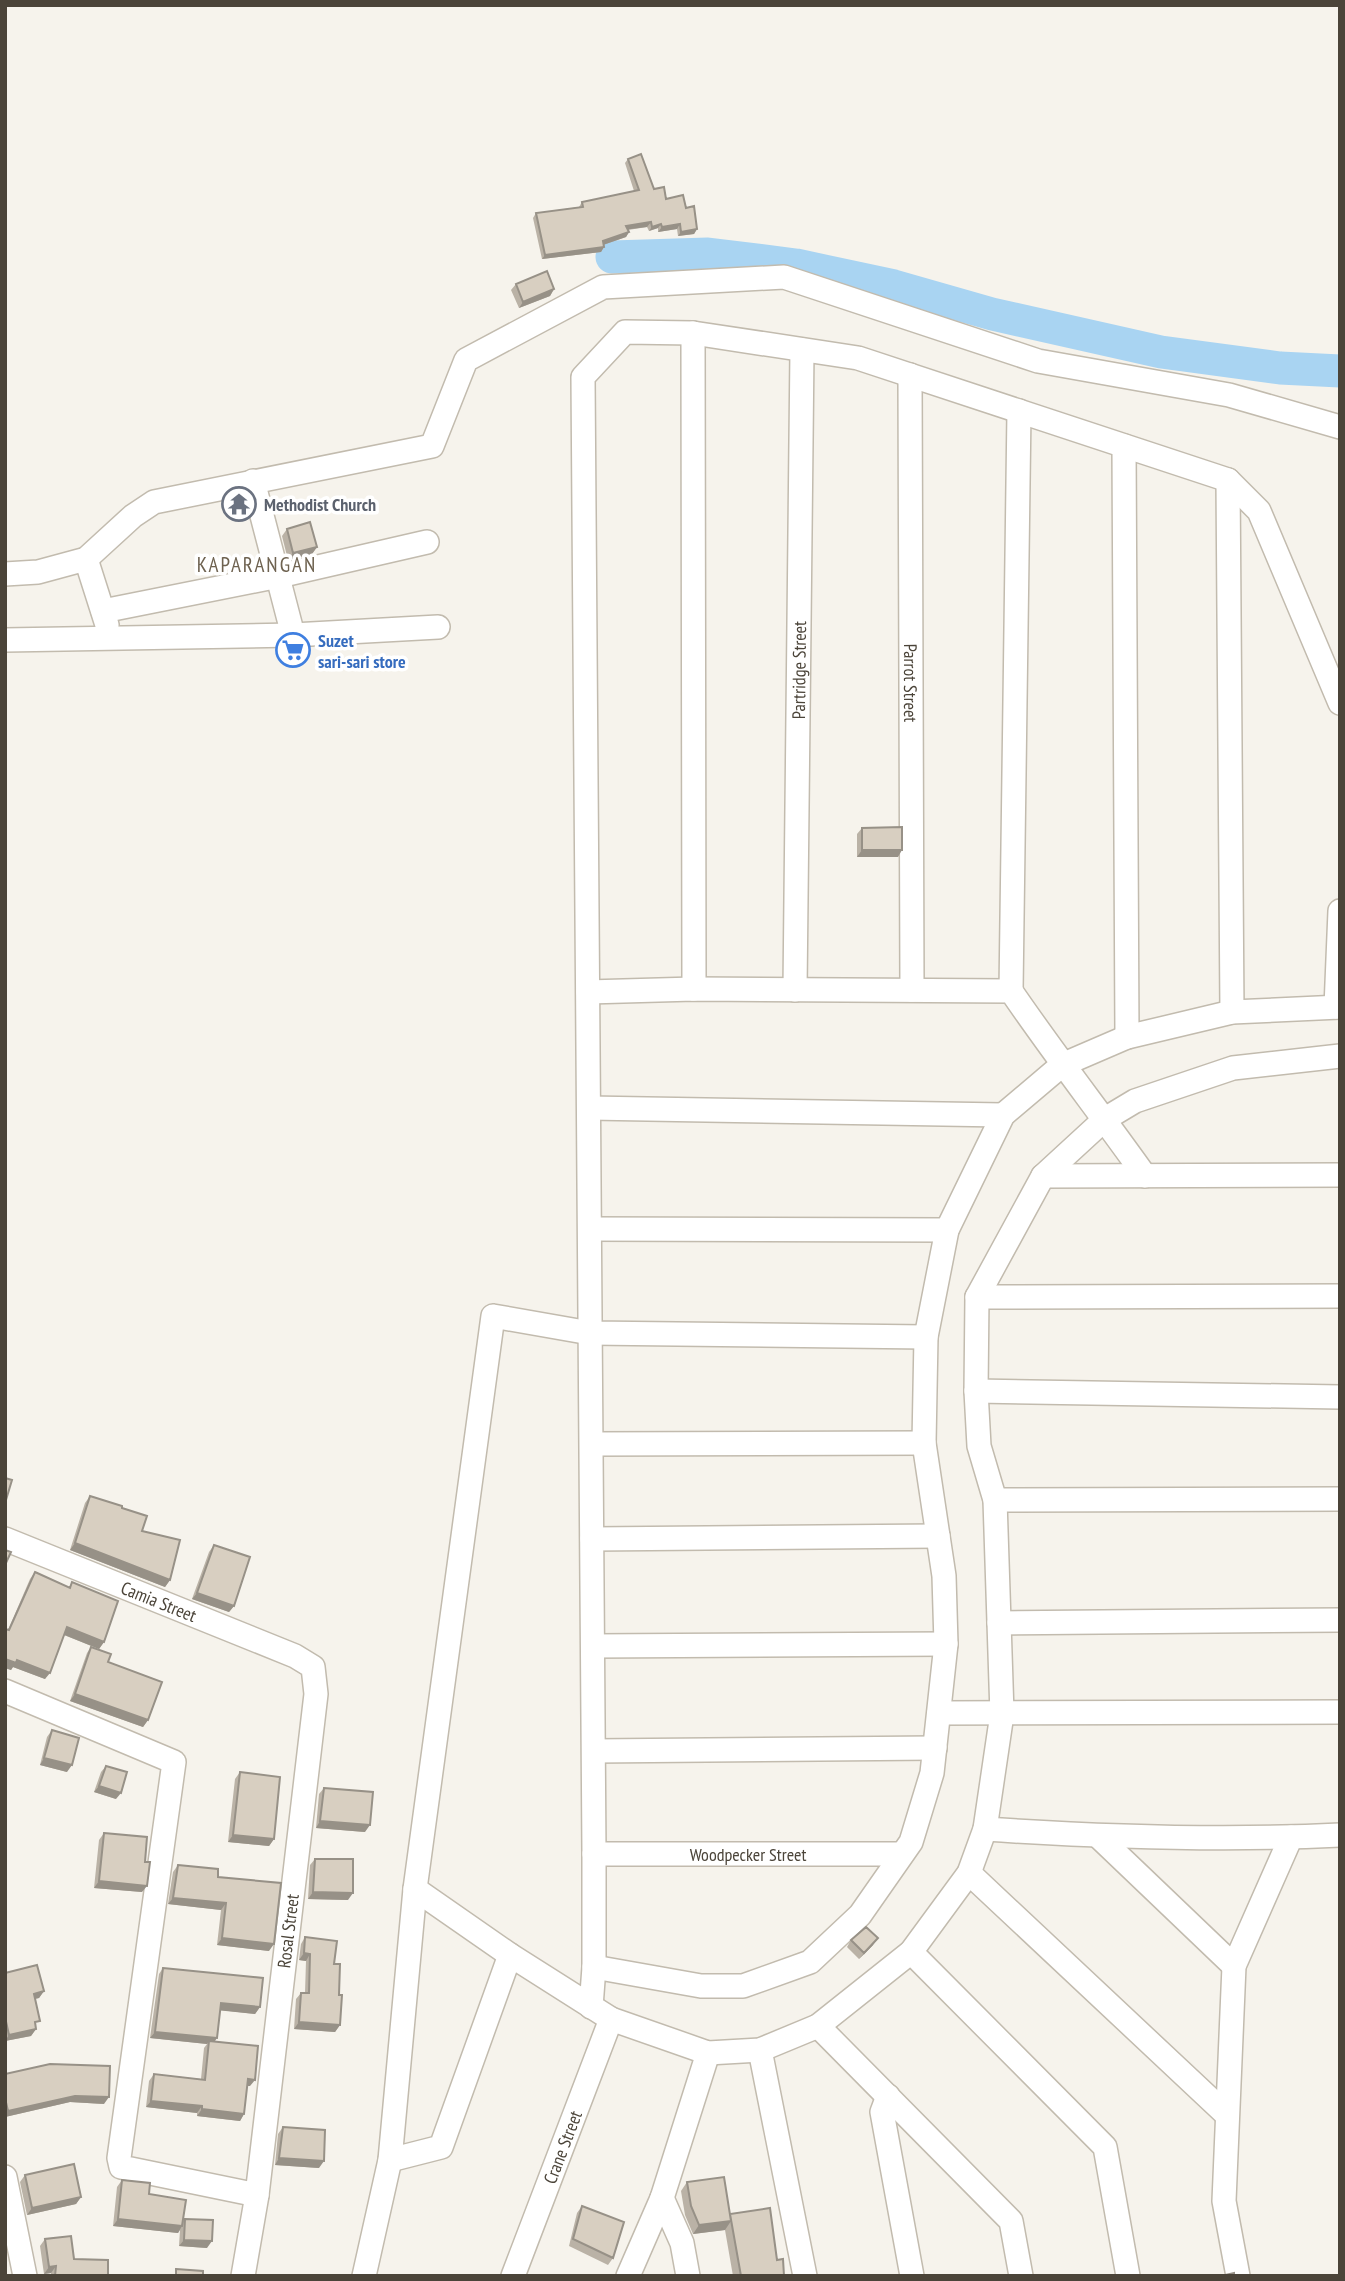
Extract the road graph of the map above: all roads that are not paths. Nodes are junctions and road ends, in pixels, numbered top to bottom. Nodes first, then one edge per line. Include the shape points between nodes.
1 (693, 333) junction
2 (803, 350) junction
3 (910, 375) junction
4 (1019, 411) junction
5 (1340, 426) edge
6 (1124, 446) junction
7 (1228, 480) junction
8 (253, 481) junction
9 (427, 542) dead end
10 (86, 559) junction
11 (5, 574) edge
12 (279, 576) junction
13 (103, 611) junction
14 (438, 627) dead end
15 (293, 635) junction
16 (111, 638) junction
17 (5, 640) edge
18 (1340, 703) edge
19 (1340, 911) edge
20 (694, 989) junction
21 (796, 990) junction
22 (912, 990) junction
23 (1011, 991) junction
24 (588, 992) junction
25 (1338, 1007) edge
26 (1232, 1012) junction
27 (1127, 1037) junction
28 (1340, 1056) edge
29 (1062, 1065) junction
30 (589, 1108) junction
31 (1003, 1115) junction
32 (1105, 1119) junction
33 (1340, 1175) edge
34 (1042, 1176) junction
35 (1145, 1176) junction
36 (590, 1228) junction
37 (947, 1230) junction
38 (1340, 1296) edge
39 (977, 1297) junction
40 (590, 1333) junction
41 (926, 1337) junction
42 (976, 1391) junction
43 (1340, 1397) edge
44 (924, 1443) junction
45 (592, 1444) junction
46 (1340, 1499) edge
47 (995, 1500) junction
48 (938, 1536) junction
49 (5, 1539) edge
50 (592, 1539) junction
51 (1340, 1620) edge
52 (999, 1623) junction
53 (946, 1644) junction
54 (593, 1646) junction
55 (313, 1667) joint
56 (5, 1691) edge
57 (1340, 1712) edge
58 (939, 1713) junction
59 (1002, 1714) junction
60 (935, 1748) junction
61 (593, 1751) junction
62 (985, 1829) junction
63 (1340, 1835) edge
64 (1099, 1837) junction
65 (1291, 1837) junction
66 (594, 1854) junction
67 (902, 1854) junction
68 (969, 1873) junction
69 (415, 1889) junction
70 (911, 1952) junction
71 (510, 1955) junction
72 (1234, 1966) junction
73 (594, 1967) junction
74 (591, 2007) junction
75 (611, 2019) junction
76 (818, 2026) junction
77 (760, 2050) junction
78 (708, 2053) junction
79 (888, 2096) junction
80 (1227, 2115) junction
81 (390, 2160) junction
82 (5, 2177) edge
83 (257, 2195) junction
84 (662, 2198) junction
85 (26, 2276) edge
86 (243, 2276) edge
87 (364, 2276) edge
88 (513, 2276) edge
89 (628, 2276) edge
90 (688, 2276) edge
91 (805, 2276) edge
92 (912, 2276) edge
93 (1021, 2276) edge
94 (1128, 2276) edge
95 (1238, 2276) edge

1 - 2 street
1 - 20 street
1 - 24 street via 625,332 583,377
2 - 3 street via 858,358
2 - 21 street, Partridge Street
3 - 4 street
3 - 22 street, Parrot Street
4 - 6 street
4 - 23 street
5 - 8 street via 1229,395 1038,361 784,277 603,287 466,360 432,446
6 - 7 street
6 - 27 street
7 - 18 street via 1259,511
7 - 26 street
8 - 10 street via 154,502
8 - 12 street
9 - 12 street
10 - 11 street via 38,572
10 - 13 street
12 - 13 street
12 - 15 street
13 - 16 street
14 - 15 street
15 - 16 street
16 - 17 street
19 - 25 street
20 - 21 street
20 - 24 street
21 - 22 street
22 - 23 street
23 - 29 street
24 - 30 street
25 - 26 street
26 - 27 street
27 - 29 street
28 - 32 street via 1233,1068 1135,1101
29 - 31 street
29 - 32 street
30 - 31 street
30 - 36 street
31 - 37 street
32 - 34 street
32 - 35 street
33 - 35 street
34 - 35 street
34 - 39 street
36 - 37 street
36 - 40 street
37 - 41 street
38 - 39 street
39 - 42 street
40 - 41 street
40 - 45 street
40 - 69 street via 493,1316
41 - 44 street
42 - 43 street
42 - 47 street via 979,1446
44 - 45 street
44 - 48 street
45 - 50 street
46 - 47 street
47 - 52 street
48 - 50 street
48 - 53 street
49 - 55 street, Camia Street
50 - 54 street
51 - 52 street
52 - 59 street
53 - 54 street
53 - 58 street
54 - 61 street
55 - 83 street, Rosal Street via 316,1694
56 - 83 street via 174,1762 119,2158 121,2167
57 - 59 street
58 - 59 street
58 - 60 street
59 - 62 street
60 - 61 street
60 - 67 street via 915,1830
61 - 66 street
62 - 64 street
62 - 68 street
63 - 65 street
64 - 65 street
64 - 72 street
65 - 72 street
66 - 67 street, Woodpecker Street
66 - 73 street
67 - 73 street via 860,1915 810,1962 743,1986 701,1986
68 - 70 street
68 - 80 street
69 - 71 street
69 - 81 street
70 - 76 street
70 - 94 street via 1105,2147
71 - 74 street
71 - 81 street via 441,2147
72 - 80 street
73 - 74 street
74 - 75 street
75 - 78 street
75 - 88 street, Crane Street
76 - 77 street
76 - 79 street
77 - 78 street
77 - 91 street
78 - 84 street
79 - 92 street via 882,2112
79 - 93 street via 1011,2221
80 - 95 street via 1224,2201
81 - 87 street
82 - 85 street
83 - 86 street, Rosal Street
84 - 89 street
84 - 90 street via 682,2243

